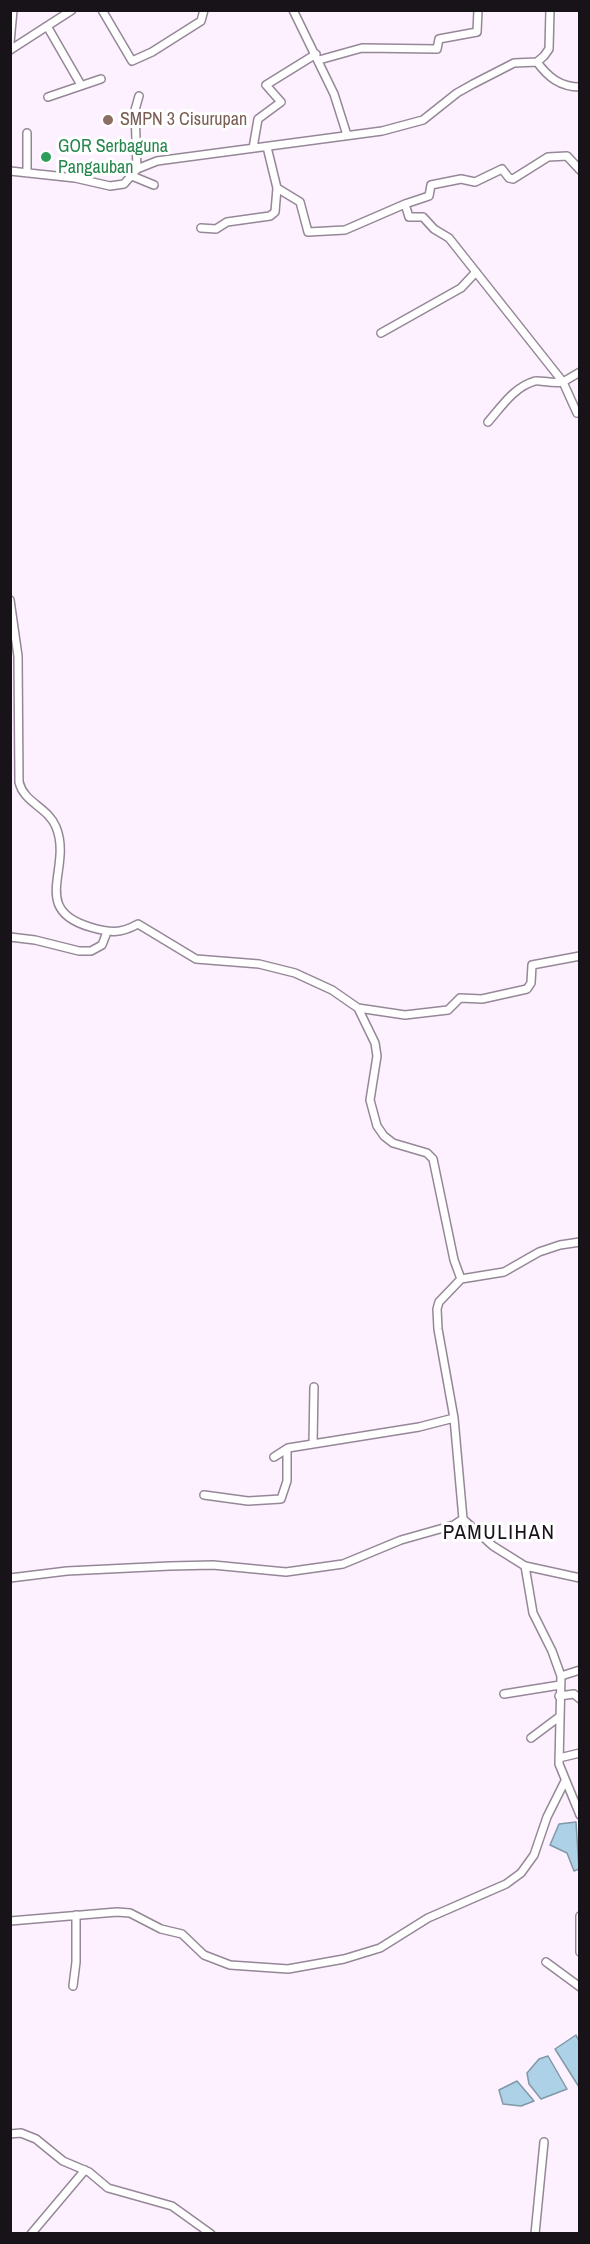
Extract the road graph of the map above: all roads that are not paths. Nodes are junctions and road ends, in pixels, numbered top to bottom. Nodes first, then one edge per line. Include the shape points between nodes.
1 (14, 10) edge
2 (72, 10) edge
3 (102, 10) edge
4 (204, 10) edge
5 (292, 10) edge
6 (478, 10) edge
7 (550, 10) edge
8 (47, 26) junction
9 (10, 43) edge
10 (10, 50) edge
11 (318, 57) junction
12 (537, 62) junction
13 (101, 79) dead end
14 (81, 85) junction
15 (579, 87) edge
16 (139, 96) dead end
17 (48, 97) dead end
18 (27, 134) dead end
19 (347, 135) junction
20 (267, 147) junction
21 (253, 148) junction
22 (137, 169) junction
23 (579, 170) edge
24 (10, 171) edge
25 (27, 173) junction
26 (132, 176) junction
27 (154, 185) dead end
28 (277, 188) junction
29 (405, 204) junction
30 (201, 228) dead end
31 (476, 272) junction
32 (381, 333) dead end
33 (579, 372) edge
34 (563, 382) junction
35 (577, 413) dead end
36 (488, 422) dead end
37 (10, 600) edge
38 (107, 932) junction
39 (10, 938) edge
40 (579, 956) edge
41 (358, 1008) junction
42 (579, 1242) edge
43 (461, 1279) junction
44 (314, 1387) dead end
45 (454, 1418) junction
46 (313, 1443) junction
47 (287, 1449) junction
48 (274, 1457) dead end
49 (204, 1495) dead end
50 (464, 1519) junction
51 (525, 1566) junction
52 (10, 1578) edge
53 (579, 1578) edge
54 (579, 1670) edge
55 (561, 1676) junction
56 (560, 1685) junction
57 (504, 1694) dead end
58 (559, 1696) junction
59 (579, 1699) edge
60 (559, 1717) junction
61 (531, 1738) dead end
62 (579, 1753) edge
63 (559, 1758) junction
64 (565, 1781) junction
65 (579, 1815) edge
66 (76, 1915) junction
67 (579, 1916) edge
68 (10, 1921) edge
69 (579, 1952) edge
70 (546, 1962) dead end
71 (73, 1986) dead end
72 (579, 1987) edge
73 (10, 2134) edge
74 (544, 2142) dead end
75 (89, 2173) junction
76 (31, 2234) edge
77 (211, 2234) edge
78 (535, 2234) edge

1 - 9 street
2 - 8 street
3 - 4 street via 132,61 201,21
5 - 11 street
6 - 11 street via 477,32 439,39 437,49 362,48
7 - 12 street via 549,49
8 - 10 street
8 - 14 street
11 - 19 street
11 - 21 street via 300,62 266,85 281,102 258,119
12 - 15 street via 561,85
12 - 19 street via 506,67 457,93 423,120
13 - 14 street
14 - 17 street
16 - 22 street via 135,110
18 - 25 street
19 - 20 street
20 - 21 street
20 - 28 street
21 - 22 street via 157,161
22 - 26 street
23 - 29 street via 567,156 550,157 513,178 502,169 478,181 461,179 431,185 429,196
24 - 25 street
25 - 26 street via 110,186 124,184
26 - 27 street
28 - 29 street via 300,202 309,232 345,230
28 - 30 street via 275,212 270,216 227,222 216,229
29 - 31 street via 409,217 424,219 449,238
31 - 32 street via 461,288
31 - 34 street
33 - 34 street
34 - 35 street
34 - 36 street via 535,381 517,388
37 - 38 street via 18,656 20,782 25,797 40,807 57,829 58,907 73,922
38 - 39 street via 102,945 86,952
38 - 41 street via 125,932 138,924 196,959 259,964 295,973 332,990
40 - 41 street via 532,965 526,989 482,999 460,998 445,1011 401,1016
41 - 43 street via 375,1043 370,1087 373,1113 384,1136 393,1143 427,1153 433,1159
42 - 43 street via 539,1252 504,1272
43 - 45 street via 437,1309
44 - 46 street
45 - 46 street
45 - 50 street
46 - 47 street
47 - 48 street
47 - 49 street via 287,1481 281,1499 248,1501
50 - 51 street via 493,1546
50 - 52 street via 343,1564 286,1572 213,1565 67,1571
51 - 53 street
51 - 55 street via 532,1613
54 - 55 street
55 - 56 street
56 - 57 street
56 - 58 street
58 - 59 street via 574,1694
58 - 60 street
60 - 61 street
60 - 63 street
62 - 63 street
63 - 64 street
64 - 65 street
64 - 66 street via 534,1855 521,1873 506,1884 428,1918 380,1948 344,1959 288,1969 230,1965 204,1955 182,1934 161,1929 130,1913
66 - 68 street
66 - 71 street
67 - 69 street
70 - 72 street
73 - 75 street via 21,2133 36,2139 63,2161
74 - 78 street
75 - 76 street
75 - 77 street via 108,2188 172,2206

